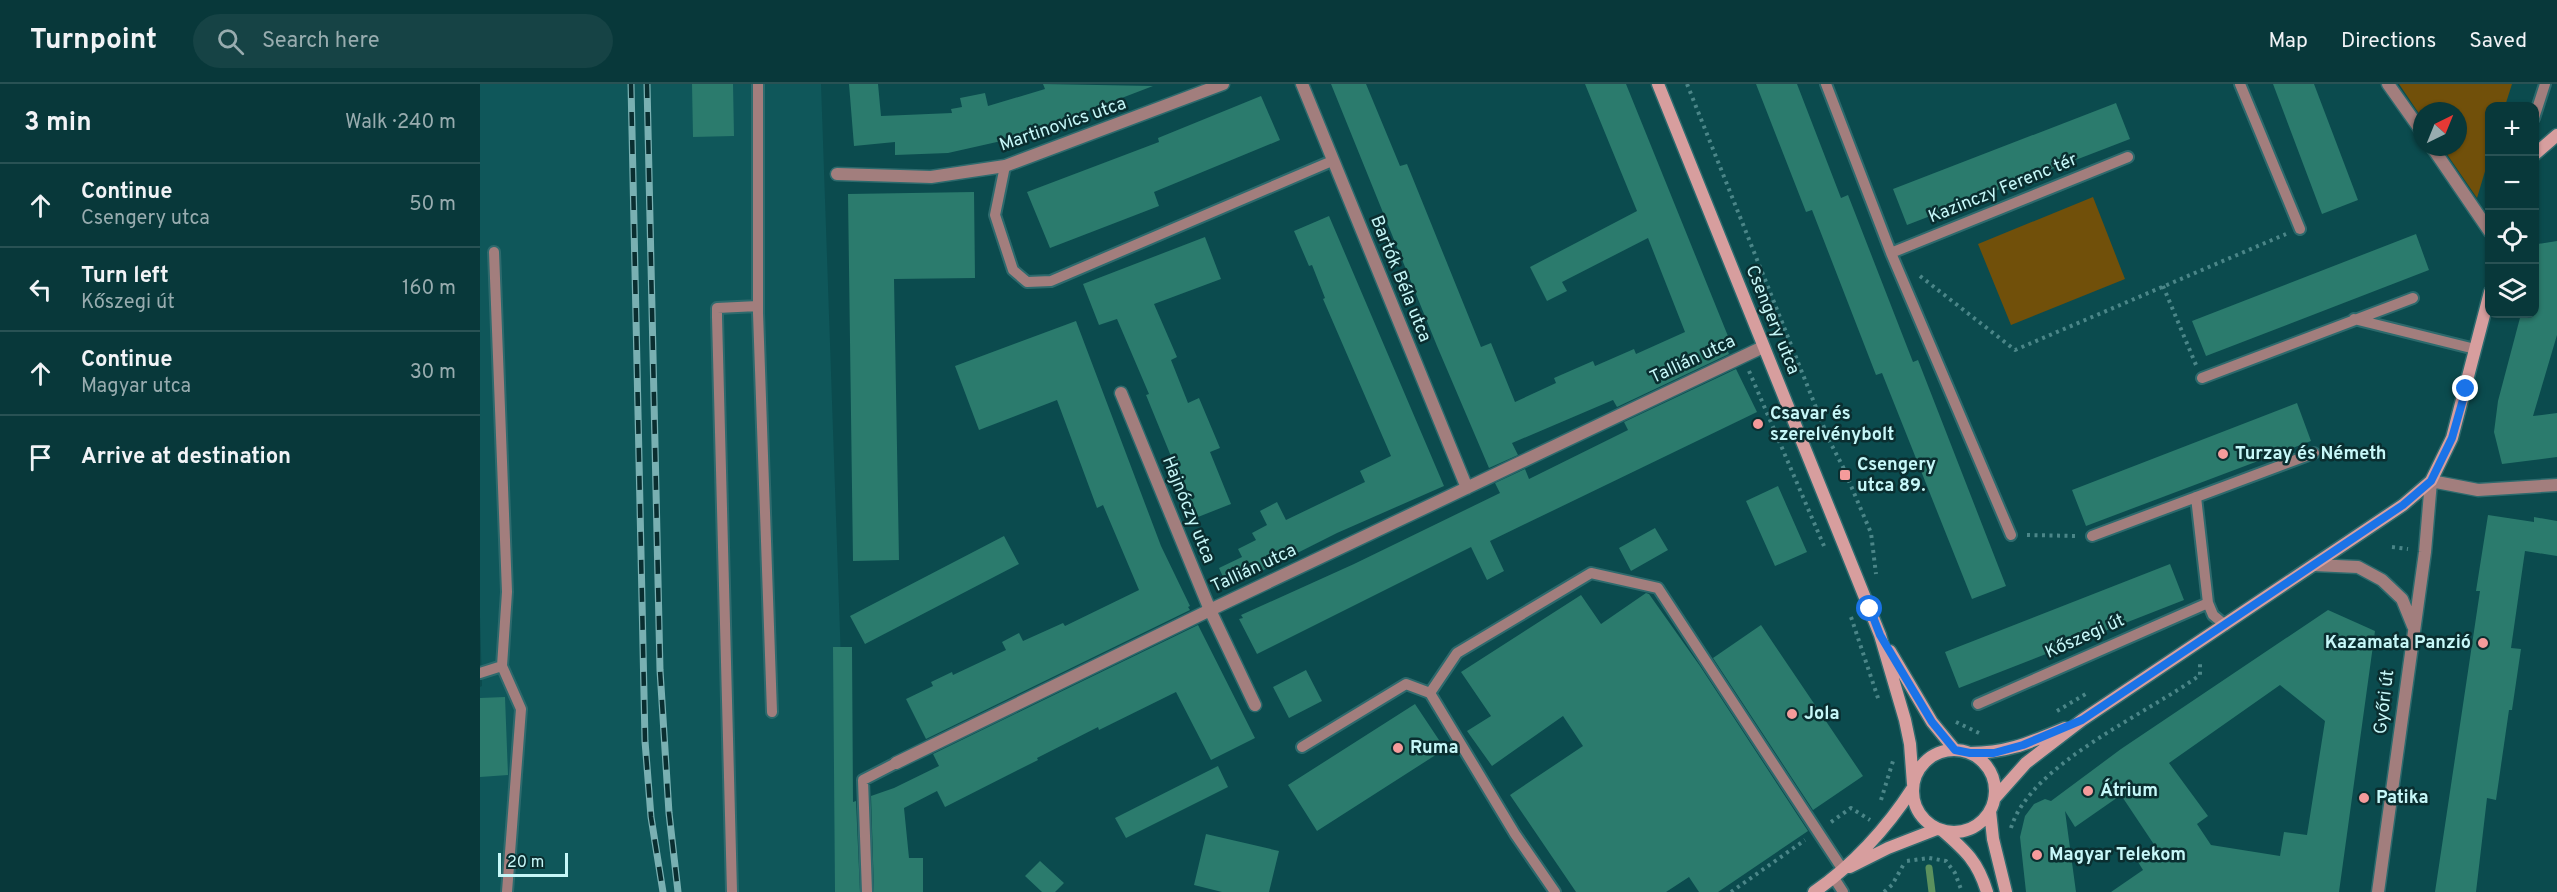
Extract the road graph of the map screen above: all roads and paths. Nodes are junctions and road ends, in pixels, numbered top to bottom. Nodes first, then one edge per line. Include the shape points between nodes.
1 (758, 84) edge
2 (1223, 84) edge
3 (1302, 84) edge
4 (1658, 84) edge
5 (1687, 84) edge
6 (1826, 84) edge
7 (2240, 84) edge
8 (2388, 84) edge
9 (2546, 84) edge
10 (2539, 106) edge
11 (2413, 119) edge
12 (2557, 135) edge
13 (2539, 151) edge
14 (2438, 156) edge
15 (2128, 157) dead end
16 (1332, 161) junction
17 (1005, 166) junction
18 (837, 174) dead end
19 (2485, 225) edge
20 (2300, 229) joint
21 (494, 252) dead end
22 (1891, 253) junction
23 (1917, 274) dead end
24 (2163, 286) junction
25 (2413, 298) dead end
26 (758, 306) junction
27 (2485, 310) edge
28 (2354, 319) junction
29 (1763, 346) junction
30 (2475, 349) junction
31 (1743, 357) junction
32 (2202, 378) joint
33 (1121, 393) dead end
34 (2314, 453) dead end
35 (2431, 481) junction
36 (2557, 485) edge
37 (1467, 488) junction
38 (2196, 497) junction
39 (2011, 535) joint
40 (2092, 536) joint
41 (2392, 547) dead end
42 (1826, 548) dead end
43 (2408, 549) dead end
44 (2314, 565) junction
45 (1875, 572) dead end
46 (2208, 603) junction
47 (1848, 607) dead end
48 (1210, 610) junction
49 (2225, 625) junction
50 (2413, 627) junction
51 (1880, 635) junction
52 (2205, 639) junction
53 (502, 666) junction
54 (480, 673) edge
55 (1430, 693) junction
56 (1880, 704) dead end
57 (1978, 704) dead end
58 (1255, 705) dead end
59 (772, 712) dead end
60 (1950, 719) dead end
61 (2082, 720) junction
62 (1988, 736) dead end
63 (1302, 747) dead end
64 (1955, 750) junction
65 (1892, 753) dead end
66 (1970, 753) junction
67 (896, 763) joint
68 (1913, 786) junction
69 (1878, 805) dead end
70 (1992, 805) junction
71 (1851, 808) dead end
72 (1875, 813) dead end
73 (1939, 830) junction
74 (2009, 834) dead end
75 (1795, 847) dead end
76 (1839, 874) junction
77 (507, 892) edge
78 (732, 892) edge
79 (867, 892) edge
80 (1555, 892) edge
81 (1731, 892) edge
82 (1814, 892) edge
83 (1843, 892) edge
84 (1884, 892) edge
85 (1962, 892) edge
86 (1987, 892) edge
87 (2006, 892) edge
88 (2378, 892) edge

1 - 26 lane
2 - 17 street, Martinovics utca
3 - 16 street, Bartók Béla utca
4 - 29 main road, Csengery utca
5 - 45 path via 1829,440 1871,533
6 - 22 lane
7 - 20 lane
8 - 11 street
9 - 10 lane
12 - 13 main road
14 - 19 street
15 - 22 lane, Kazinczy Ferenc tér
16 - 17 lane via 1051,281 1027,282 1013,270 995,215
16 - 37 street, Bartók Béla utca
17 - 18 street, Martinovics utca via 931,177
20 - 24 path
21 - 53 lane via 507,592
22 - 39 lane
23 - 24 path via 2015,350
24 - 32 path
25 - 28 lane
26 - 59 lane
26 - 78 lane via 717,308
27 - 30 main road
28 - 30 lane
28 - 32 lane
29 - 31 street, Tallián utca
29 - 51 main road, Csengery utca
30 - 35 main road via 2452,438
31 - 37 street, Tallián utca
31 - 42 path
33 - 48 street, Hajnóczy utca
34 - 38 lane
35 - 36 street via 2478,490
35 - 44 main road via 2403,505
35 - 50 street, Győri út
37 - 48 street, Tallián utca
38 - 40 lane
38 - 46 lane
39 - 40 path
41 - 43 path
44 - 49 main road
44 - 50 street via 2358,567 2382,580 2402,599
46 - 49 lane via 2213,615
46 - 57 lane, Kőszegi út
47 - 56 path
48 - 58 street, Hajnóczy utca
48 - 67 street, Tallián utca
49 - 52 main road
50 - 88 street, Győri út
51 - 64 main road, Csengery utca via 1932,722
51 - 68 main road, Csengery utca via 1905,720
52 - 61 main road
52 - 74 path via 2200,675 2047,776 2022,803
53 - 54 lane
53 - 77 lane via 521,709
55 - 63 lane via 1406,684
55 - 76 lane via 1457,653 1591,573 1658,588
55 - 80 lane via 1515,834
60 - 62 path
61 - 66 main road via 2016,748
61 - 70 main road via 2032,757
64 - 66 main road
64 - 68 main road via 1933,755 1923,763
65 - 69 path via 1886,789
66 - 70 main road via 1990,772 1994,785
67 - 79 lane, Tallián utca via 863,780
68 - 73 main road via 1918,812
68 - 76 main road via 1898,811
70 - 73 main road via 1981,822 1970,829
70 - 87 main road via 1993,839
71 - 72 path via 1870,820
73 - 76 main road via 1888,848
73 - 86 main road via 1977,865
75 - 81 path
76 - 82 main road
76 - 83 lane
84 - 85 path via 1905,862 1940,858 1950,865

